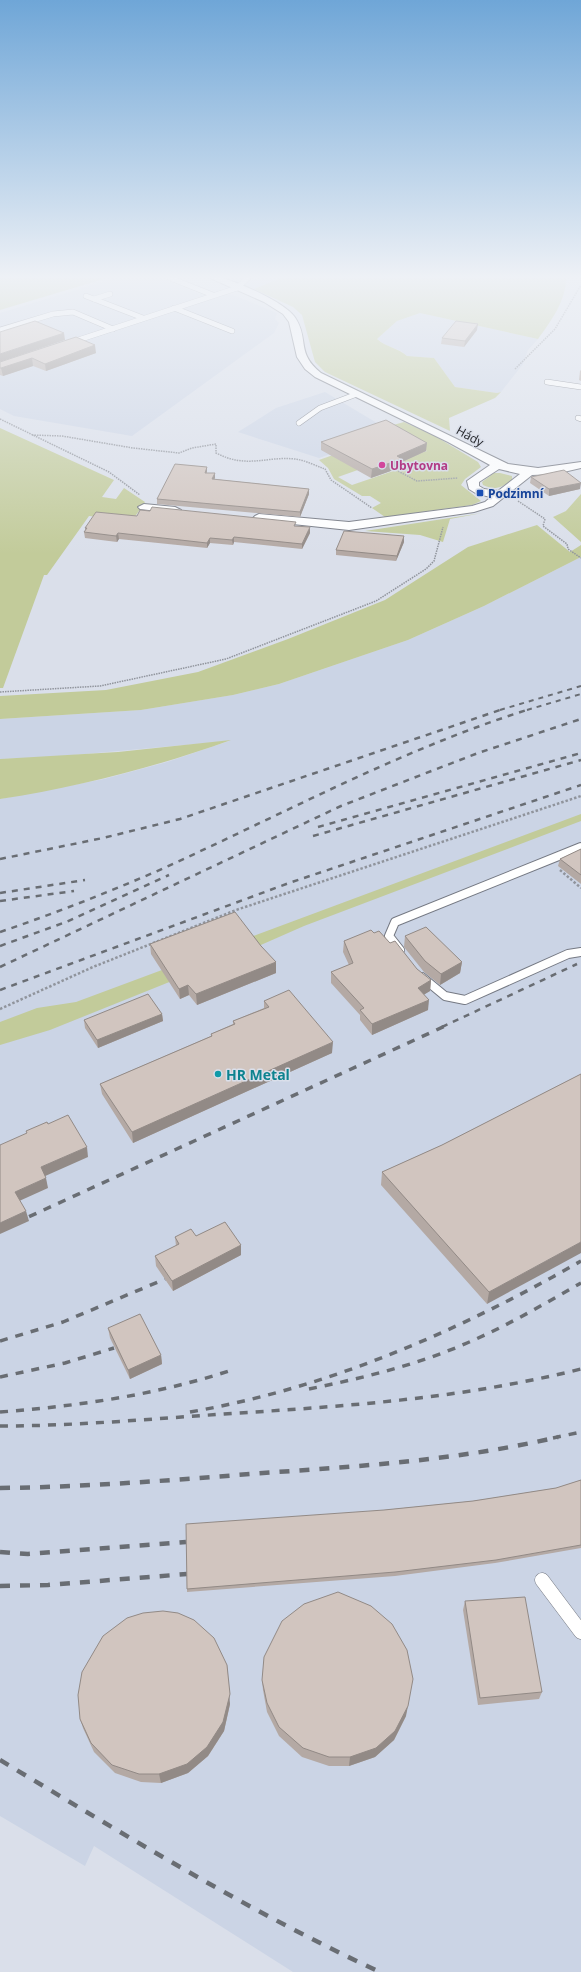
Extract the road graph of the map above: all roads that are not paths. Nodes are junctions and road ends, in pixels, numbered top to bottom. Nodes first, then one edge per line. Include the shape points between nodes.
1 (313, 370) edge
2 (547, 382) dead end
3 (581, 387) edge
4 (357, 394) junction
5 (299, 423) dead end
6 (497, 465) junction
7 (581, 465) edge
8 (529, 472) junction
9 (500, 495) junction
10 (144, 507) dead end
11 (187, 511) edge
12 (248, 517) edge
13 (581, 847) edge
14 (581, 952) edge
15 (407, 958) edge
16 (416, 970) edge
17 (542, 1580) dead end
18 (581, 1632) edge

1 - 4 street, Hády
2 - 3 lane
4 - 5 lane via 320,408
4 - 6 street, Hády
6 - 8 street, Hády
6 - 9 street via 473,481 473,487 485,493
7 - 8 street, Hády via 561,470
8 - 9 street
9 - 12 street via 483,507 349,526
10 - 11 street
13 - 15 lane via 395,922 389,936
14 - 16 lane via 568,954 465,1000 445,996
17 - 18 lane

